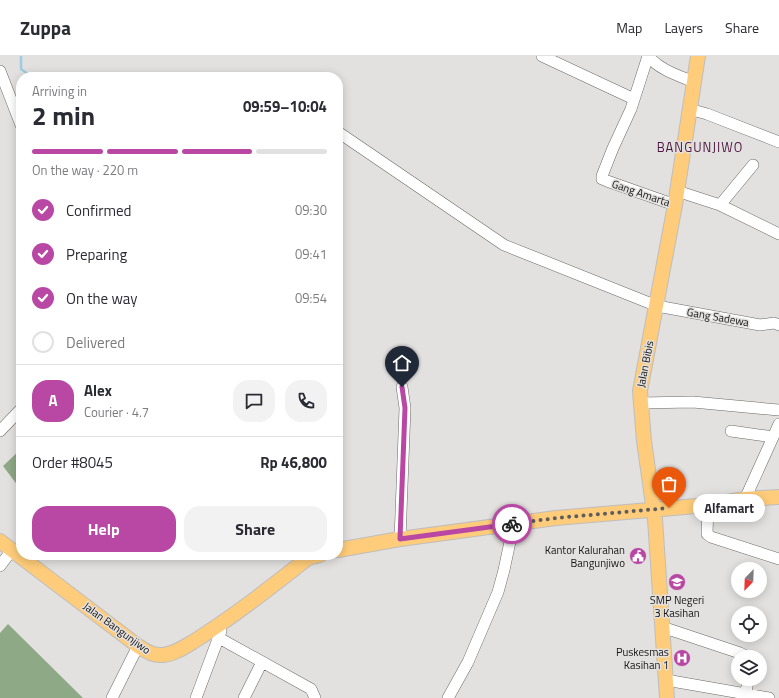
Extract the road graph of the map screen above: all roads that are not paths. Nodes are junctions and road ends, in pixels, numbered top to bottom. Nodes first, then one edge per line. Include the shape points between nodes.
1 (542, 56) edge
2 (648, 56) edge
3 (698, 56) edge
4 (0, 71) edge
5 (694, 82) junction
6 (634, 99) junction
7 (689, 109) junction
8 (16, 112) edge
9 (343, 135) edge
10 (779, 142) edge
11 (753, 165) dead end
12 (676, 198) junction
13 (720, 205) junction
14 (779, 234) edge
15 (657, 306) junction
16 (777, 323) edge
17 (402, 387) dead end
18 (640, 403) junction
19 (779, 410) edge
20 (16, 414) edge
21 (779, 424) edge
22 (0, 431) edge
23 (731, 431) dead end
24 (774, 437) junction
25 (779, 497) edge
26 (745, 499) junction
27 (708, 505) junction
28 (654, 509) junction
29 (514, 523) junction
30 (400, 539) junction
31 (0, 541) edge
32 (343, 549) edge
33 (12, 550) junction
34 (16, 553) edge
35 (779, 559) edge
36 (25, 560) edge
37 (307, 560) edge
38 (0, 566) edge
39 (224, 622) junction
40 (662, 627) junction
41 (219, 638) junction
42 (138, 646) junction
43 (731, 650) edge
44 (262, 662) junction
45 (666, 680) junction
46 (747, 686) edge
47 (746, 694) junction
48 (112, 698) edge
49 (196, 698) edge
50 (244, 698) edge
51 (315, 698) edge
52 (448, 698) edge
53 (667, 698) edge
54 (769, 698) edge

1 - 6 street
2 - 5 street via 662,68
2 - 6 street
3 - 5 main road, Jalan Bibis
4 - 8 street
5 - 7 main road, Jalan Bibis
6 - 12 street, Gang Amarta via 602,179
7 - 10 street
7 - 12 main road, Jalan Bibis
9 - 15 street, Gang Sadewa via 504,245
11 - 13 street
12 - 13 street, Gang Amarta
12 - 15 main road, Jalan Bibis
13 - 14 street, Gang Amarta
15 - 16 street, Gang Sadewa via 760,325
15 - 18 main road, Jalan Bibis via 640,391
17 - 30 street via 405,408
18 - 19 street via 693,402
18 - 28 main road, Jalan Bibis
20 - 22 street
21 - 24 street
23 - 24 street
24 - 26 street
25 - 26 main road
26 - 27 main road
27 - 28 main road
27 - 35 street via 707,534
28 - 29 main road
28 - 40 main road, Jalan Bibis
29 - 30 main road
29 - 52 street via 498,592 468,662
30 - 32 main road
31 - 33 main road, Jalan Bangunjiwo
33 - 34 main road, Jalan Bangunjiwo
33 - 38 street
36 - 42 main road, Jalan Bangunjiwo
37 - 39 main road, Jalan Bangunjiwo
39 - 41 street
39 - 42 main road, Jalan Bangunjiwo via 177,651 164,656 151,654
40 - 43 street
40 - 45 main road, Jalan Bibis
41 - 44 street
41 - 49 street
42 - 48 street
44 - 50 street
44 - 51 street via 311,688
45 - 47 street
45 - 53 main road, Jalan Bibis
46 - 47 street
47 - 54 street

